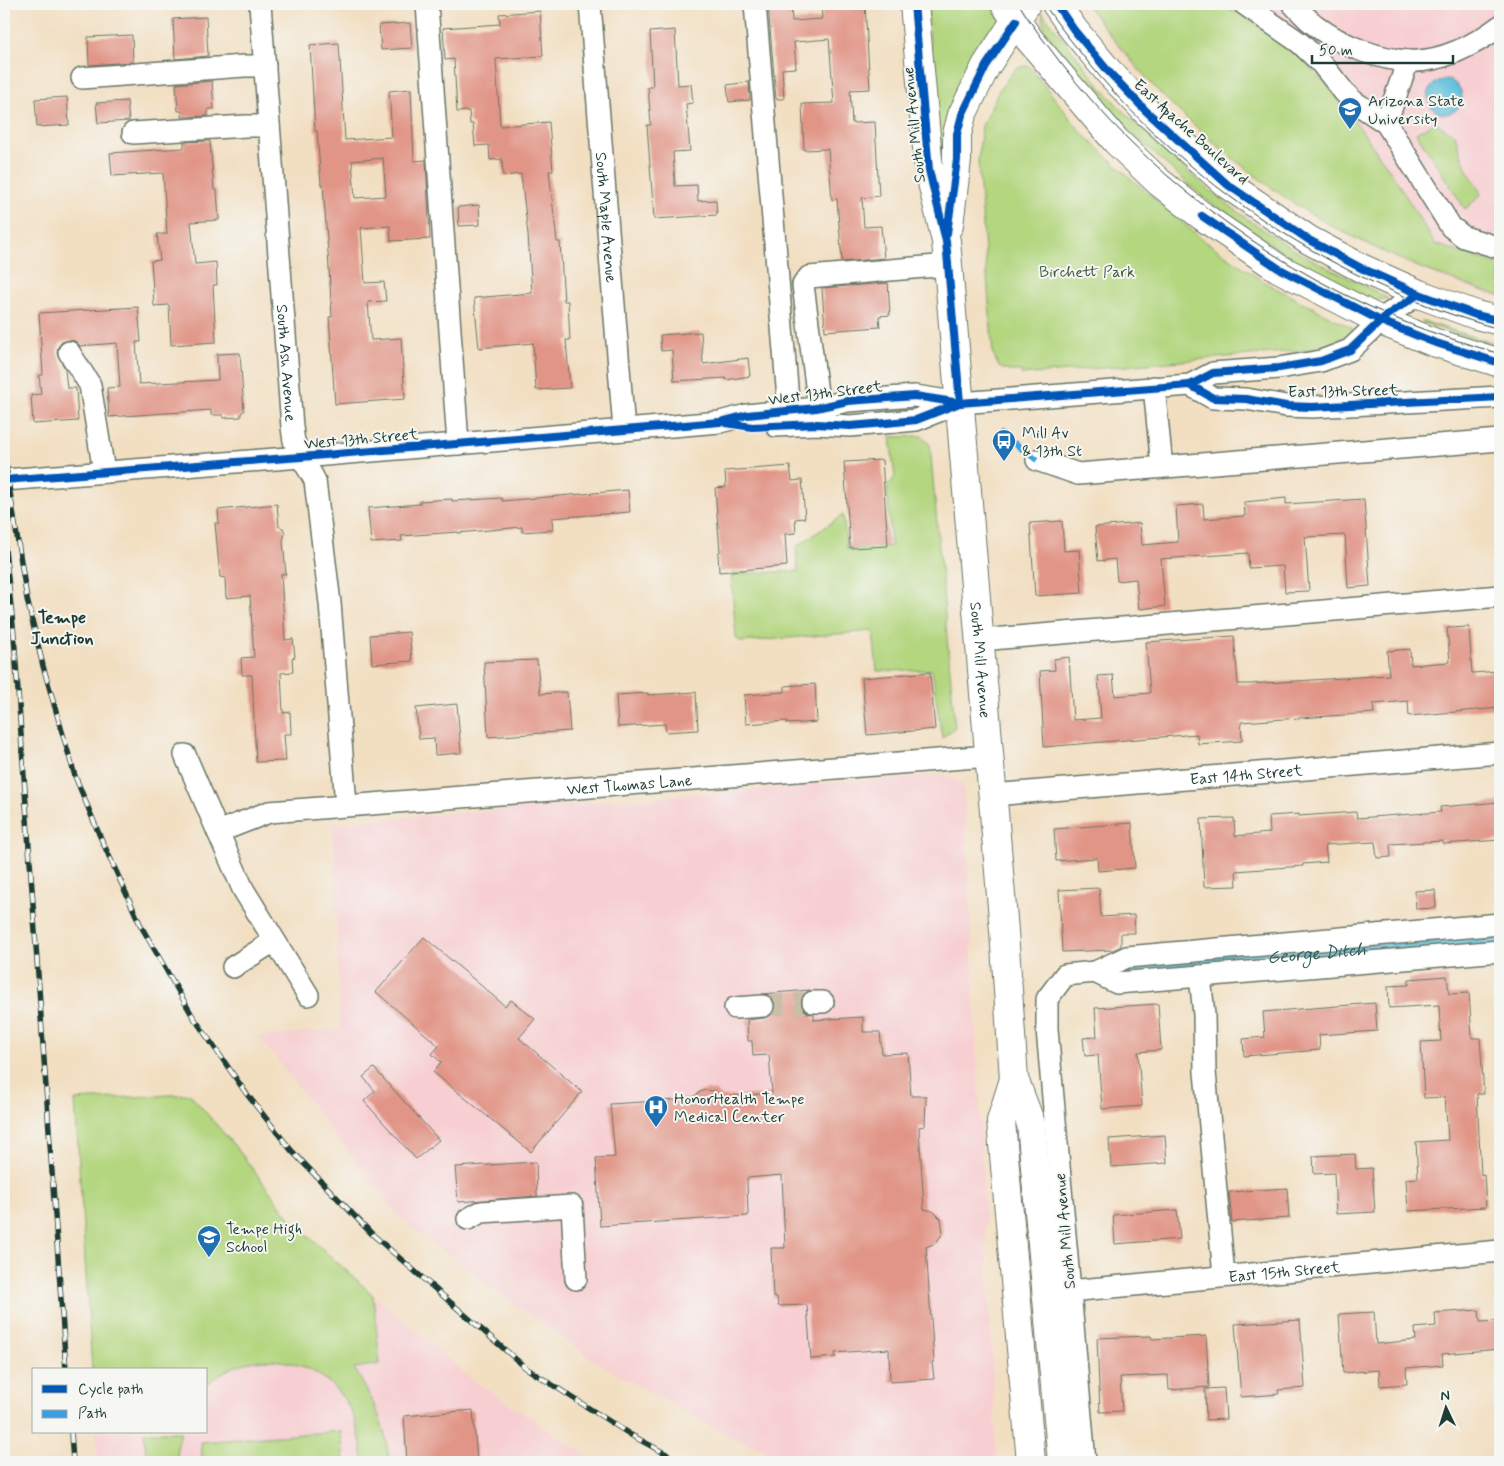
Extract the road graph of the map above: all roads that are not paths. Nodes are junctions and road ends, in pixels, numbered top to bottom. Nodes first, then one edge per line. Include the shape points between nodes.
1 (260, 4) edge
2 (427, 4) edge
3 (590, 4) edge
4 (755, 4) edge
5 (914, 4) edge
6 (1056, 4) edge
7 (1244, 4) edge
8 (1293, 4) edge
9 (1016, 9) edge
10 (1315, 26) junction
11 (1500, 26) edge
12 (1300, 43) junction
13 (1408, 61) junction
14 (265, 66) junction
15 (82, 78) dead end
16 (1386, 123) junction
17 (269, 126) junction
18 (133, 133) dead end
19 (1500, 248) edge
20 (948, 253) junction
21 (1419, 294) junction
22 (1382, 321) junction
23 (1500, 321) edge
24 (69, 352) dead end
25 (1500, 363) edge
26 (1190, 386) junction
27 (1154, 387) junction
28 (1500, 397) edge
29 (960, 403) junction
30 (819, 408) junction
31 (789, 418) junction
32 (624, 430) junction
33 (1500, 440) edge
34 (458, 444) junction
35 (301, 457) junction
36 (1037, 460) dead end
37 (1162, 467) junction
38 (104, 472) junction
39 (4, 480) edge
40 (1500, 596) edge
41 (980, 640) junction
42 (1500, 753) edge
43 (185, 755) dead end
44 (989, 756) junction
45 (992, 795) junction
46 (346, 805) junction
47 (218, 832) junction
48 (1500, 924) edge
49 (274, 941) junction
50 (1500, 951) edge
51 (233, 967) dead end
52 (1095, 972) junction
53 (1200, 976) junction
54 (308, 995) dead end
55 (763, 1006) tunnel mouth
56 (735, 1008) dead end
57 (1014, 1079) junction
58 (468, 1219) dead end
59 (1500, 1251) edge
60 (1224, 1276) junction
61 (576, 1279) dead end
62 (1069, 1291) junction
63 (1031, 1462) edge
64 (1062, 1462) edge
65 (1084, 1462) edge

1 - 14 street, South Ash Avenue
2 - 34 street
3 - 32 street, South Maple Avenue
4 - 31 street
5 - 20 main road, South Mill Avenue via 929,170
6 - 21 main road, East Apache Boulevard via 1108,71 1146,111 1228,185 1309,240
7 - 12 street
8 - 10 street
9 - 20 main road, South Mill Avenue via 962,115
9 - 22 main road via 1069,88 1116,141 1166,188 1278,268
10 - 12 street
10 - 13 street via 1346,44 1381,57
11 - 13 street via 1458,50 1434,59
12 - 16 street via 1353,101
13 - 16 street
14 - 15 street
14 - 17 street, South Ash Avenue
16 - 19 street via 1451,227 1464,237
17 - 18 street
17 - 35 street, South Ash Avenue via 292,427
20 - 29 main road, South Mill Avenue
20 - 30 street via 809,277 803,285
21 - 22 street, East 13th Street
21 - 23 main road, East Apache Boulevard
22 - 25 main road via 1433,342
22 - 26 street, East 13th Street via 1350,350 1321,361 1213,373
24 - 38 street via 90,384
26 - 27 street, East 13th Street
26 - 28 street, East 13th Street via 1213,398 1286,406
27 - 29 street, East 13th Street
27 - 37 street
29 - 30 street, West 13th Street via 915,396 848,401
29 - 31 street, West 13th Street via 916,420 850,426
29 - 41 main road, South Mill Avenue
30 - 31 street, West 13th Street
31 - 32 street, West 13th Street via 752,427 720,422
32 - 34 street, West 13th Street
33 - 37 street
34 - 35 street, West 13th Street
35 - 38 street, West 13th Street
35 - 46 street, South Ash Avenue via 315,481 330,603
36 - 37 street via 1078,474
38 - 39 street, West 13th Street
40 - 41 street
41 - 44 main road, South Mill Avenue
42 - 45 street, East 14th Street
43 - 47 street
44 - 45 main road, South Mill Avenue
44 - 46 street, West Thomas Lane
45 - 57 main road, South Mill Avenue
46 - 47 street, West Thomas Lane via 269,812
47 - 49 street via 243,889
48 - 52 street via 1127,957
49 - 51 street
49 - 54 street
50 - 53 street
52 - 53 street via 1117,983
52 - 62 street, South Mill Avenue via 1065,975 1047,999 1046,1029
53 - 60 street via 1205,1072
55 - 56 street
57 - 63 main road, South Mill Avenue via 1001,1121
57 - 64 main road, South Mill Avenue via 1031,1124
58 - 61 street via 481,1212 572,1206
59 - 60 street, East 15th Street
60 - 62 street, East 15th Street
62 - 65 street, South Mill Avenue

